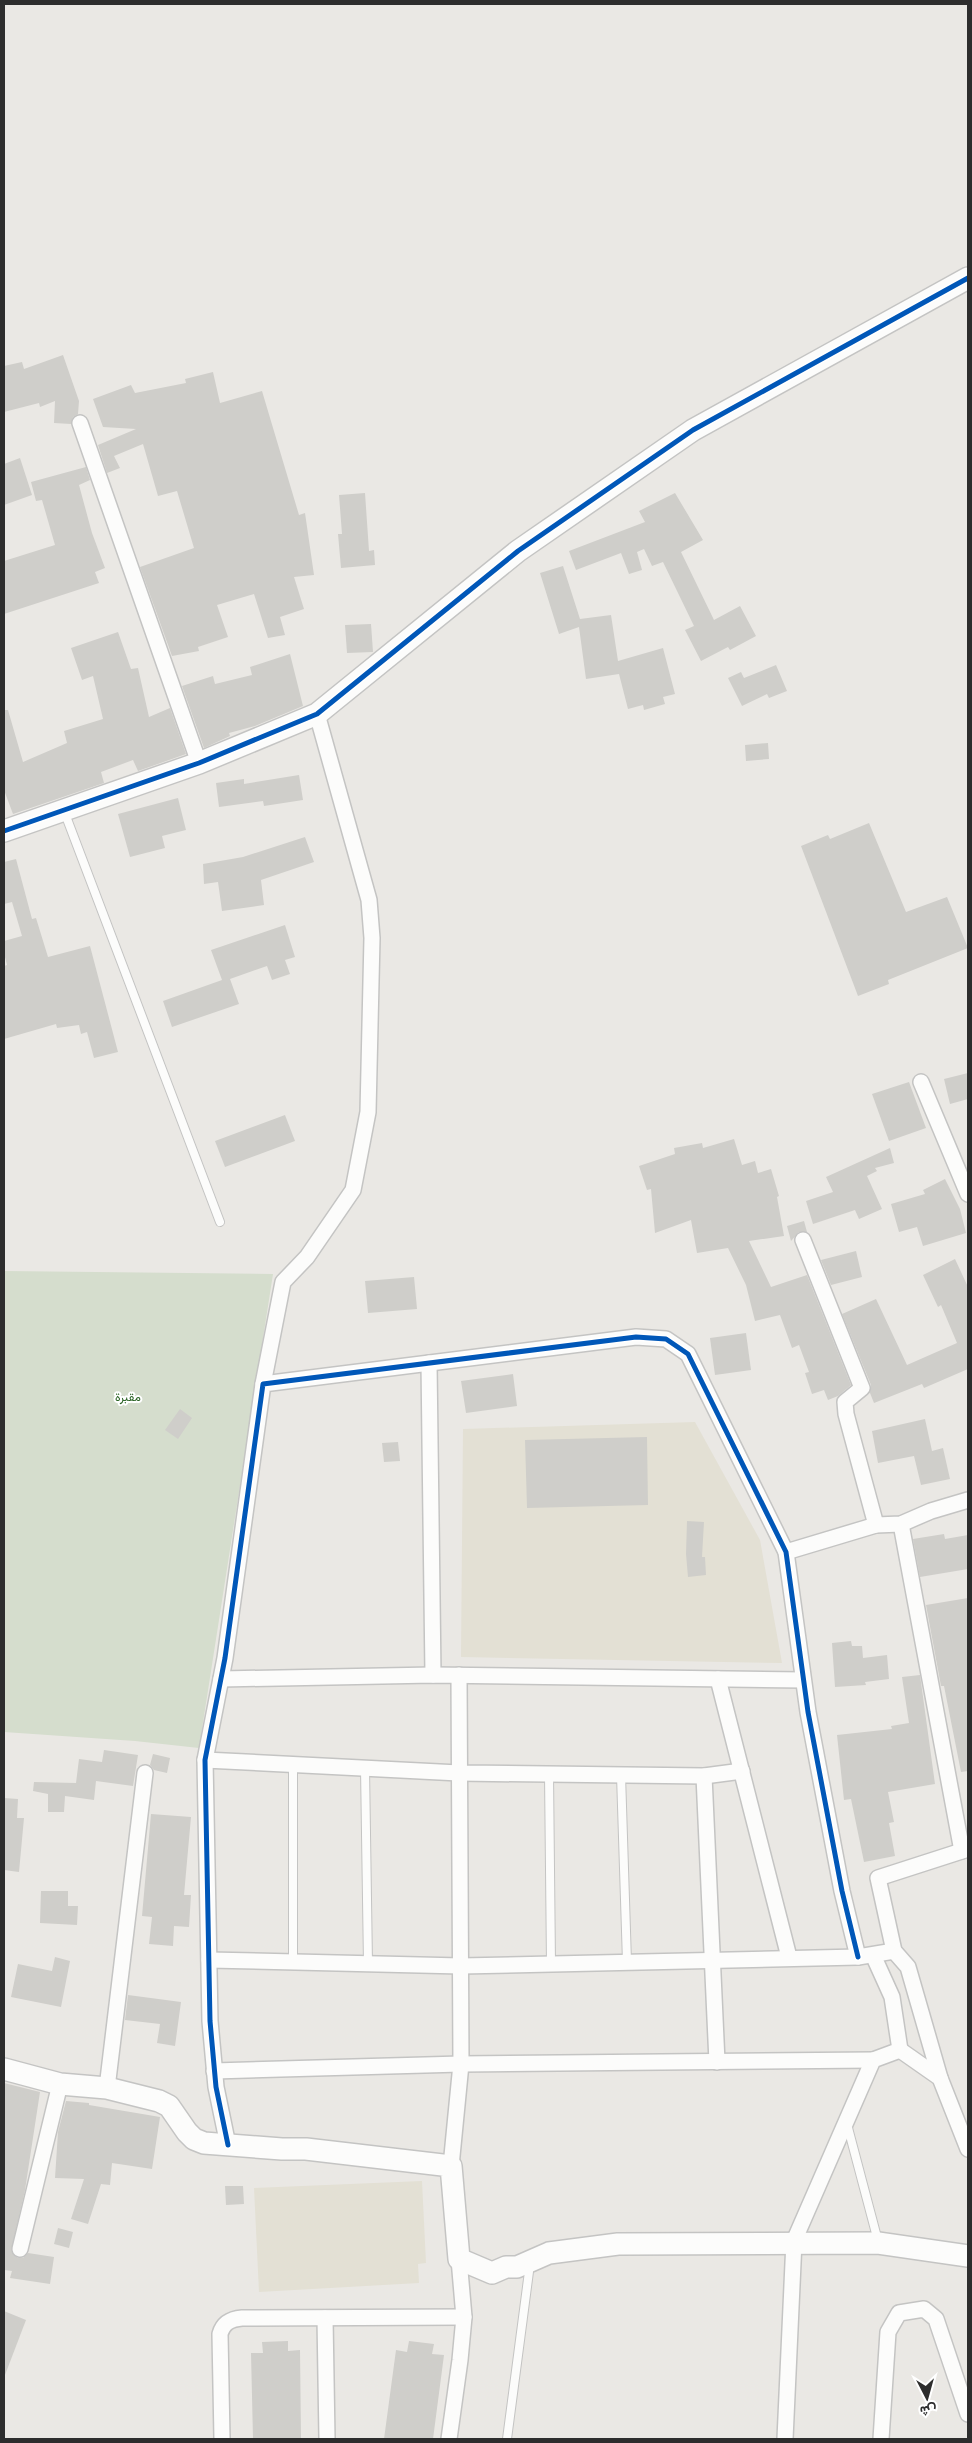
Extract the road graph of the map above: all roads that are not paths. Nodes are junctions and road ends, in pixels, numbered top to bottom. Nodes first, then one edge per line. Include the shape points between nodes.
1 (968, 278) edge
2 (80, 423) dead end
3 (317, 714) junction
4 (199, 763) junction
5 (64, 811) junction
6 (4, 831) edge
7 (921, 1082) dead end
8 (968, 1194) edge
9 (220, 1222) dead end
10 (803, 1240) dead end
11 (429, 1363) junction
12 (262, 1384) junction
13 (968, 1500) edge
14 (901, 1524) junction
15 (876, 1525) junction
16 (786, 1552) junction
17 (433, 1675) junction
18 (459, 1675) junction
19 (221, 1679) junction
20 (718, 1679) junction
21 (803, 1680) junction
22 (205, 1760) junction
23 (293, 1765) junction
24 (365, 1768) junction
25 (742, 1771) junction
26 (146, 1773) dead end
27 (459, 1773) junction
28 (549, 1774) junction
29 (621, 1775) junction
30 (704, 1776) junction
31 (965, 1850) edge
32 (894, 1951) junction
33 (866, 1956) junction
34 (789, 1957) junction
35 (712, 1959) junction
36 (209, 1960) junction
37 (294, 1962) junction
38 (626, 1962) junction
39 (368, 1964) junction
40 (551, 1964) junction
41 (461, 1966) junction
42 (900, 2050) junction
43 (873, 2060) junction
44 (717, 2062) junction
45 (461, 2064) junction
46 (4, 2069) edge
47 (214, 2071) junction
48 (940, 2078) junction
49 (60, 2084) junction
50 (107, 2088) junction
51 (846, 2119) junction
52 (228, 2145) junction
53 (968, 2149) edge
54 (452, 2166) junction
55 (794, 2241) junction
56 (878, 2243) junction
57 (20, 2249) dead end
58 (968, 2256) edge
59 (460, 2259) junction
60 (530, 2262) junction
61 (464, 2317) junction
62 (325, 2318) junction
63 (968, 2414) edge
64 (222, 2439) edge
65 (327, 2439) edge
66 (449, 2439) edge
67 (507, 2439) edge
68 (785, 2439) edge
69 (881, 2439) edge

1 - 3 street via 693,430 518,550
2 - 4 street
3 - 4 street
3 - 12 street via 369,900 372,938 368,1112 353,1190 307,1258 283,1282
4 - 5 street
5 - 6 street
5 - 9 lane
7 - 8 street
10 - 15 street via 862,1388 845,1402 846,1414
11 - 12 street
11 - 16 street via 636,1336 666,1339 688,1354
11 - 17 street
12 - 19 street
13 - 14 street via 931,1510
14 - 15 street
14 - 31 street
15 - 16 street
16 - 21 street
17 - 18 street
17 - 19 street
18 - 20 street
18 - 27 street
19 - 22 street
20 - 21 street
20 - 25 street
21 - 33 street via 839,1872
22 - 23 street
22 - 36 street
23 - 24 street
23 - 37 lane
24 - 27 street
24 - 39 lane
25 - 30 street
25 - 34 street
26 - 50 street
27 - 28 street
27 - 41 street
28 - 29 street
28 - 40 lane
29 - 30 street
29 - 38 lane
30 - 35 street
31 - 32 street via 878,1878
32 - 33 street
32 - 48 street via 908,1967
33 - 34 street
33 - 42 street via 892,1997
34 - 35 street
35 - 38 street
35 - 44 street
36 - 37 street
36 - 47 street
37 - 39 street
38 - 40 street
39 - 41 street
40 - 41 street
41 - 45 street
42 - 43 street
42 - 48 street
43 - 44 street
43 - 51 street
44 - 45 street
45 - 47 street
45 - 54 street
46 - 49 street
47 - 52 street
48 - 53 street
49 - 50 street
49 - 57 street
50 - 52 street via 169,2106 194,2139
51 - 55 street
51 - 56 lane
52 - 54 street via 306,2149
54 - 59 street
55 - 56 street
55 - 60 street via 618,2244 549,2253
55 - 68 street
56 - 58 street
59 - 60 street via 492,2273
59 - 61 street
60 - 67 lane
61 - 62 street
61 - 66 street
62 - 64 street via 242,2318 225,2324 220,2334
62 - 65 street
63 - 69 street via 936,2319 924,2309 899,2313 888,2332

